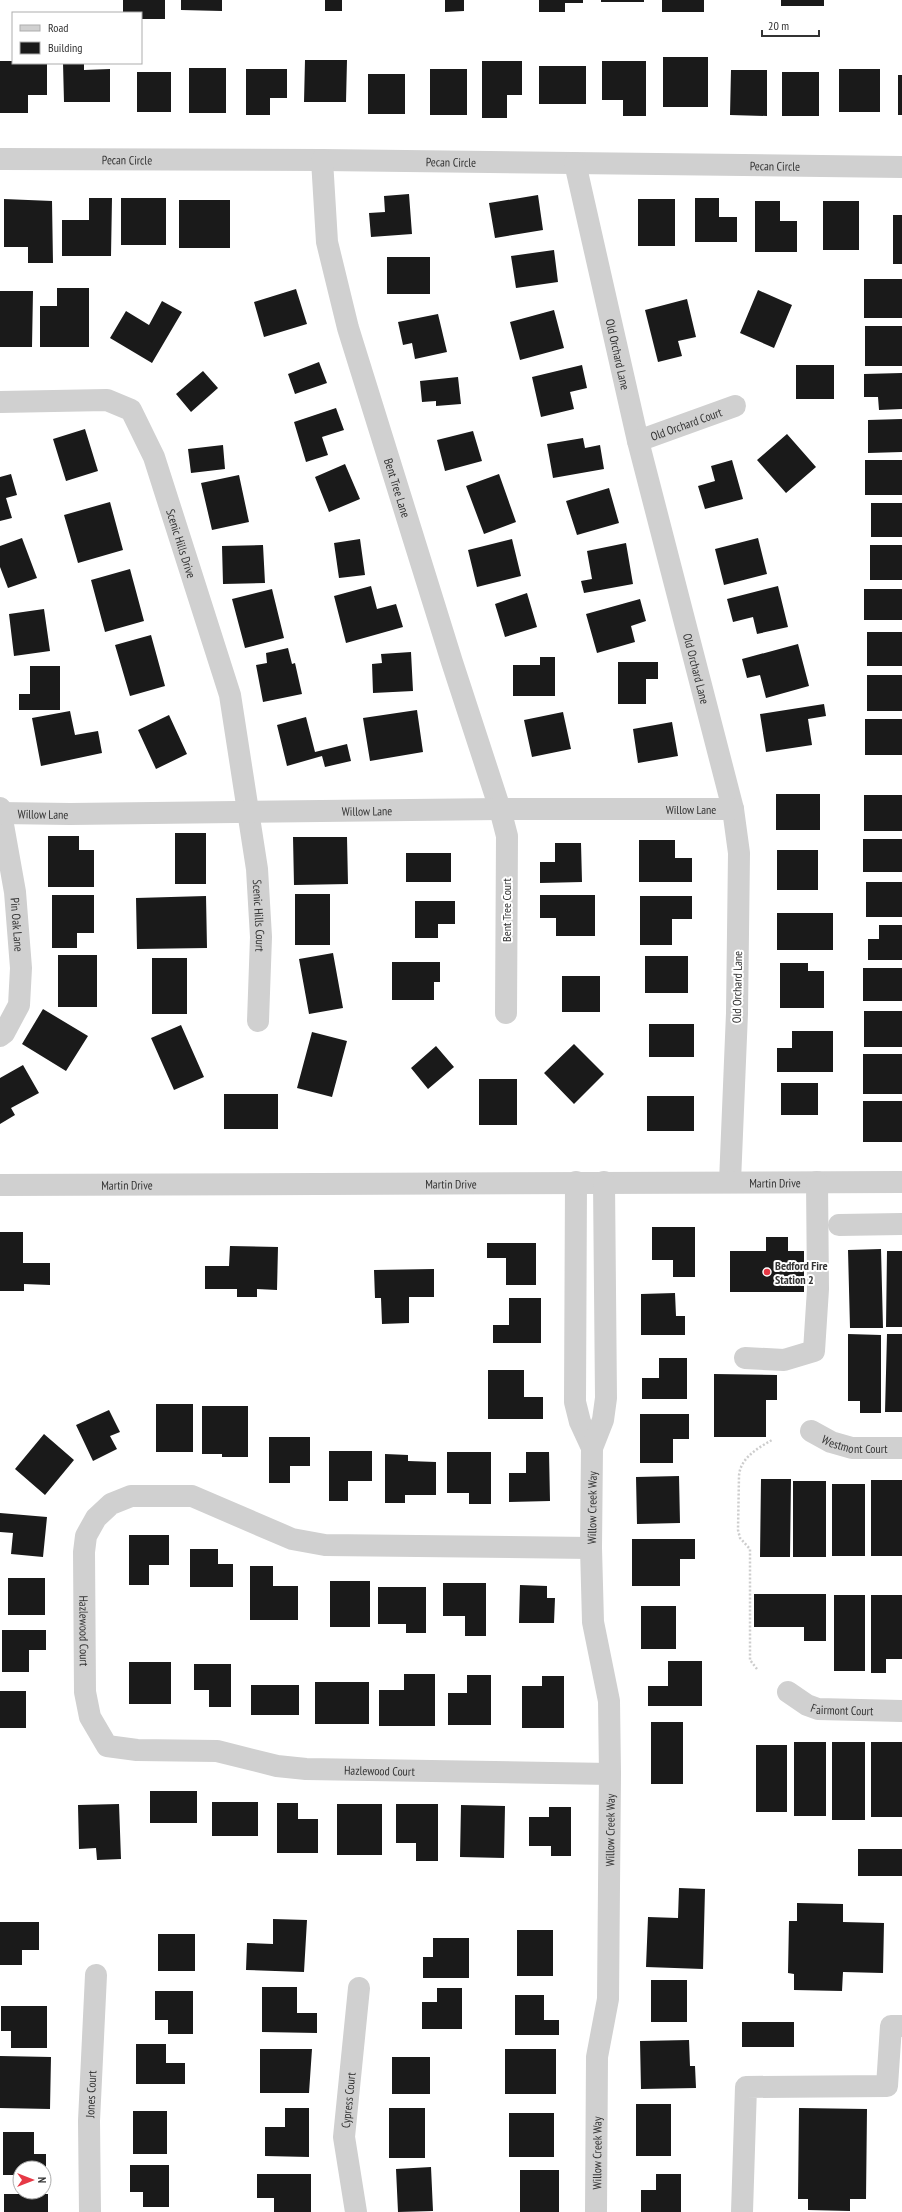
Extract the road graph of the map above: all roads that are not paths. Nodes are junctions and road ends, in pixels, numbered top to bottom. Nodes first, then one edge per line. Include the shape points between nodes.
1 (0, 159) edge
2 (322, 160) junction
3 (575, 163) junction
4 (902, 167) edge
5 (0, 402) edge
6 (735, 406) dead end
7 (638, 441) junction
8 (500, 809) junction
9 (733, 810) junction
10 (0, 811) edge
11 (248, 811) junction
12 (506, 1013) dead end
13 (258, 1021) dead end
14 (0, 1036) edge
15 (576, 1182) junction
16 (604, 1182) junction
17 (730, 1182) junction
18 (817, 1182) junction
19 (902, 1182) edge
20 (0, 1185) edge
21 (902, 1224) edge
22 (839, 1225) dead end
23 (744, 1358) dead end
24 (811, 1430) dead end
25 (592, 1448) junction
26 (902, 1448) edge
27 (591, 1548) junction
28 (788, 1692) dead end
29 (902, 1711) edge
30 (610, 1774) junction
31 (96, 1975) dead end
32 (359, 1988) dead end
33 (902, 2026) edge
34 (90, 2212) edge
35 (356, 2212) edge
36 (596, 2212) edge
37 (742, 2212) edge

1 - 2 street, Pecan Circle
2 - 3 street, Pecan Circle
2 - 8 street, Bent Tree Lane via 327,242 348,328
3 - 4 street, Pecan Circle
3 - 7 street, Old Orchard Lane
5 - 11 street, Scenic Hills Drive via 107,400 131,410 154,457 230,695
6 - 7 street, Old Orchard Court
7 - 9 street, Old Orchard Lane
8 - 9 street, Willow Lane
8 - 11 street, Willow Lane
8 - 12 street, Bent Tree Court via 507,836
9 - 17 street, Old Orchard Lane via 739,853 737,1013
10 - 11 street, Willow Lane via 70,814
10 - 14 street, Pin Oak Lane via 15,892 20,968 19,1005 4,1034
11 - 13 street, Scenic Hills Court via 261,937
15 - 16 street, Martin Drive
15 - 20 street, Martin Drive
15 - 25 street, Willow Creek Way via 575,1402 580,1422
16 - 17 street, Martin Drive
16 - 25 street, Willow Creek Way via 606,1398 602,1420
17 - 18 street, Martin Drive
18 - 19 street, Martin Drive
18 - 23 street via 818,1289 814,1351 784,1360
21 - 22 street
24 - 26 street, Westmont Court via 831,1442 852,1448
25 - 27 street, Willow Creek Way
27 - 30 street, Willow Creek Way via 593,1622 609,1701
27 - 30 street, Hazlewood Court via 325,1544 292,1539 192,1496 132,1496 111,1504 96,1518 86,1536 85,1692 90,1717 107,1746 137,1750 217,1751 277,1766 306,1769
28 - 29 street, Fairmont Court via 818,1709
30 - 36 street, Willow Creek Way via 608,1999 597,2057
31 - 34 street, Jones Court via 89,2121
32 - 35 street, Cypress Court via 344,2137
33 - 37 street via 891,2026 887,2086 746,2087

